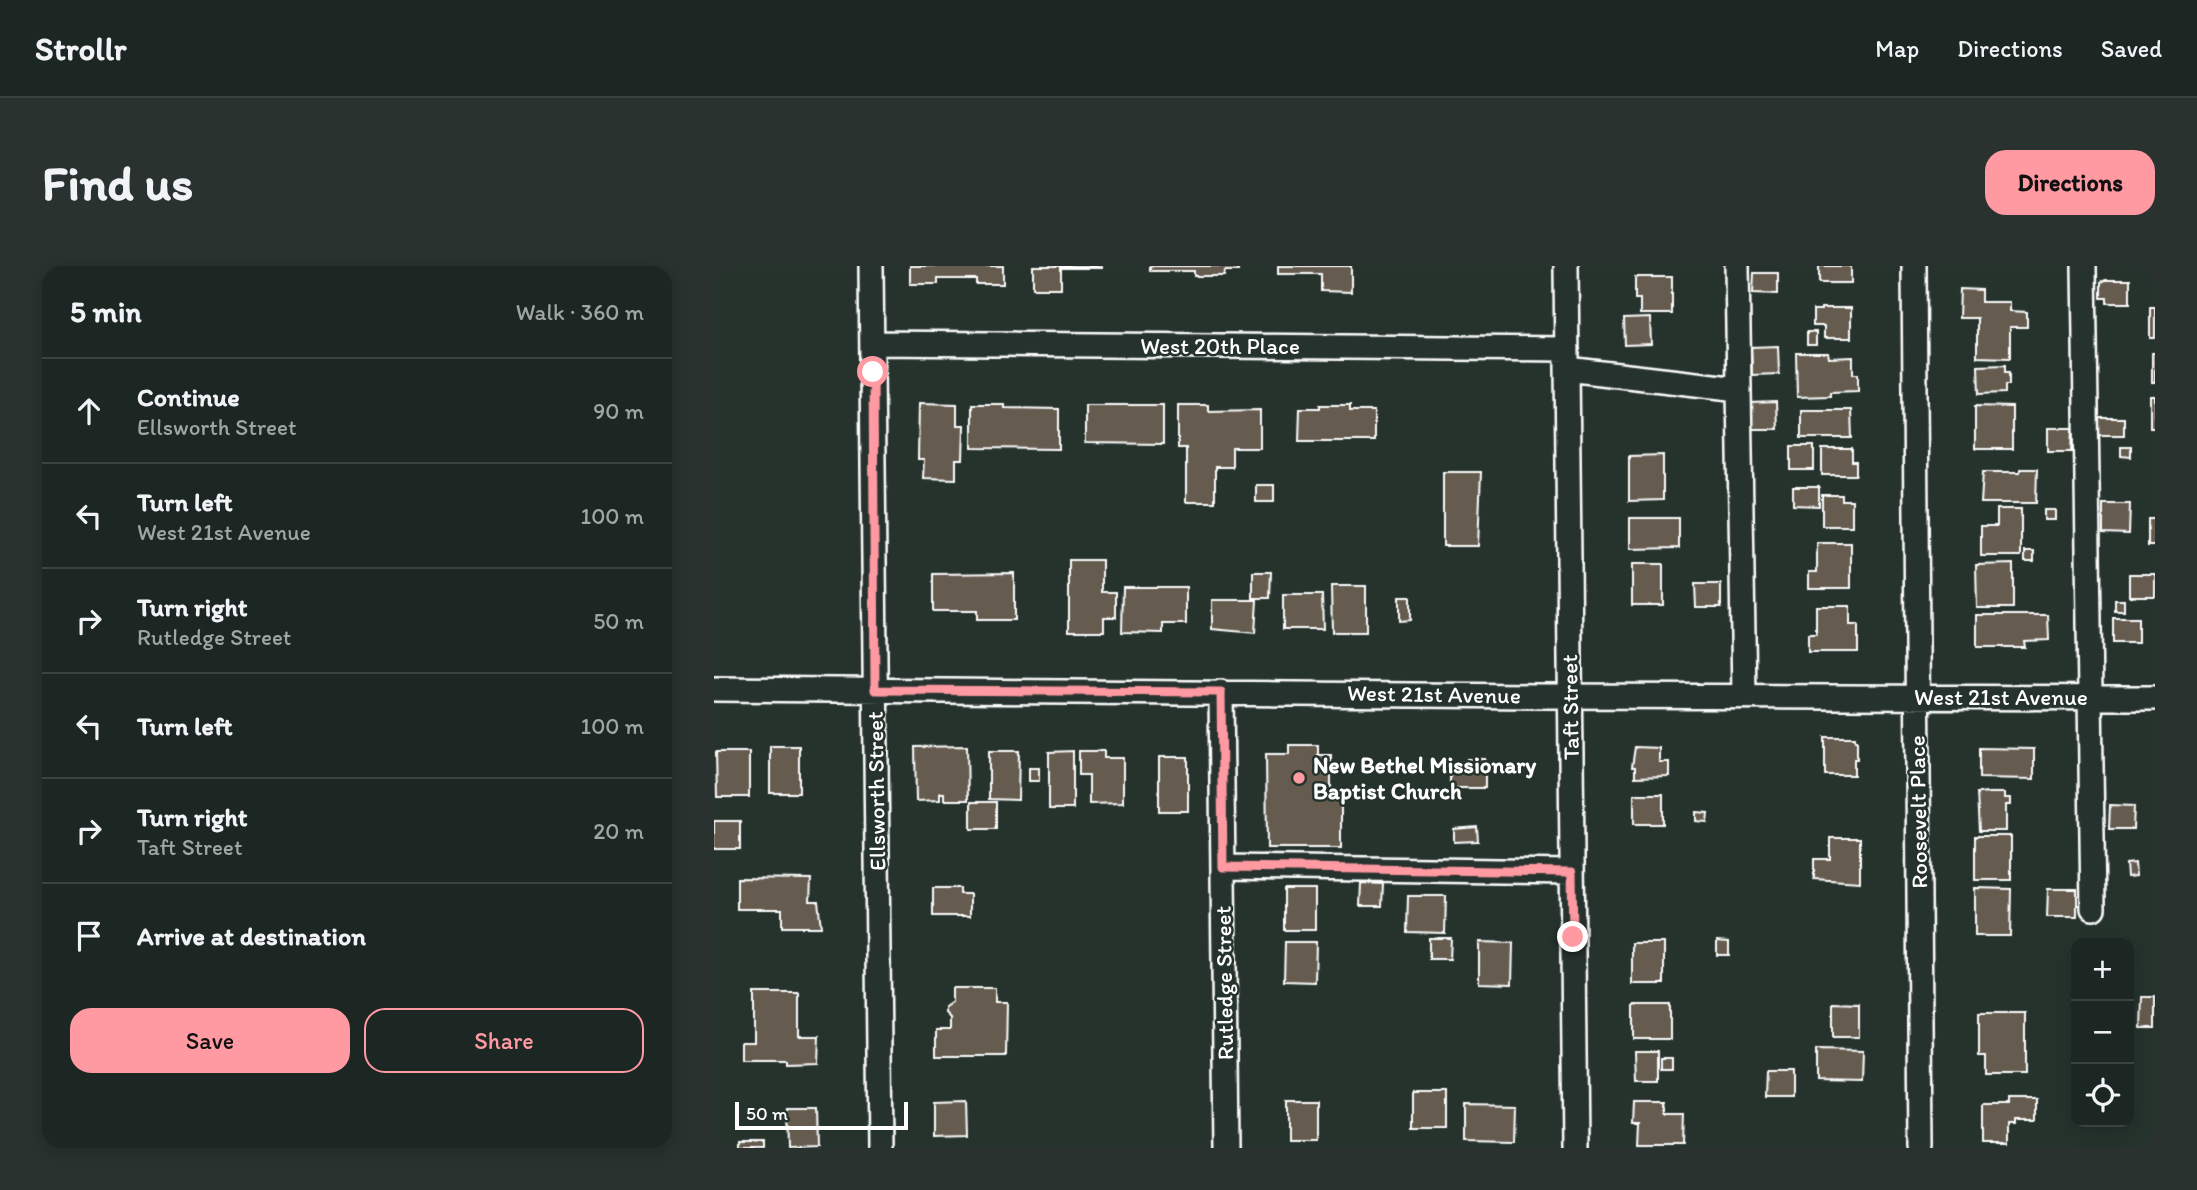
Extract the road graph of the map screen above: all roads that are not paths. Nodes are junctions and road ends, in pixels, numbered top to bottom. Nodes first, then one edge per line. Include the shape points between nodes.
1 (871, 266) edge
2 (1566, 266) edge
3 (1737, 266) edge
4 (1914, 266) edge
5 (2084, 266) edge
6 (873, 343) junction
7 (1567, 359) junction
8 (1739, 389) junction
9 (714, 688) edge
10 (875, 690) junction
11 (1221, 692) junction
12 (1570, 696) junction
13 (1744, 696) junction
14 (1916, 697) junction
15 (2091, 698) junction
16 (2155, 698) edge
17 (1223, 867) junction
18 (1572, 872) junction
19 (2093, 908) dead end
20 (880, 1148) edge
21 (1226, 1148) edge
22 (1575, 1148) edge
23 (1921, 1148) edge

1 - 6 street, Ellsworth Street
2 - 7 street, Taft Street
3 - 8 street
4 - 14 street, Roosevelt Place
5 - 15 street
6 - 7 street, West 20th Place
6 - 10 street, Ellsworth Street
7 - 8 street, West 20th Place
7 - 12 street, Taft Street
8 - 13 street
9 - 10 street, West 21st Avenue
10 - 11 street, West 21st Avenue
10 - 20 street, Ellsworth Street
11 - 12 street, West 21st Avenue
11 - 17 street, Rutledge Street
12 - 13 street, West 21st Avenue
12 - 18 street, Taft Street
13 - 14 street, West 21st Avenue
14 - 15 street, West 21st Avenue
14 - 23 street, Roosevelt Place
15 - 16 street, West 21st Avenue
15 - 19 street
17 - 18 street
17 - 21 street, Rutledge Street
18 - 22 street, Taft Street

